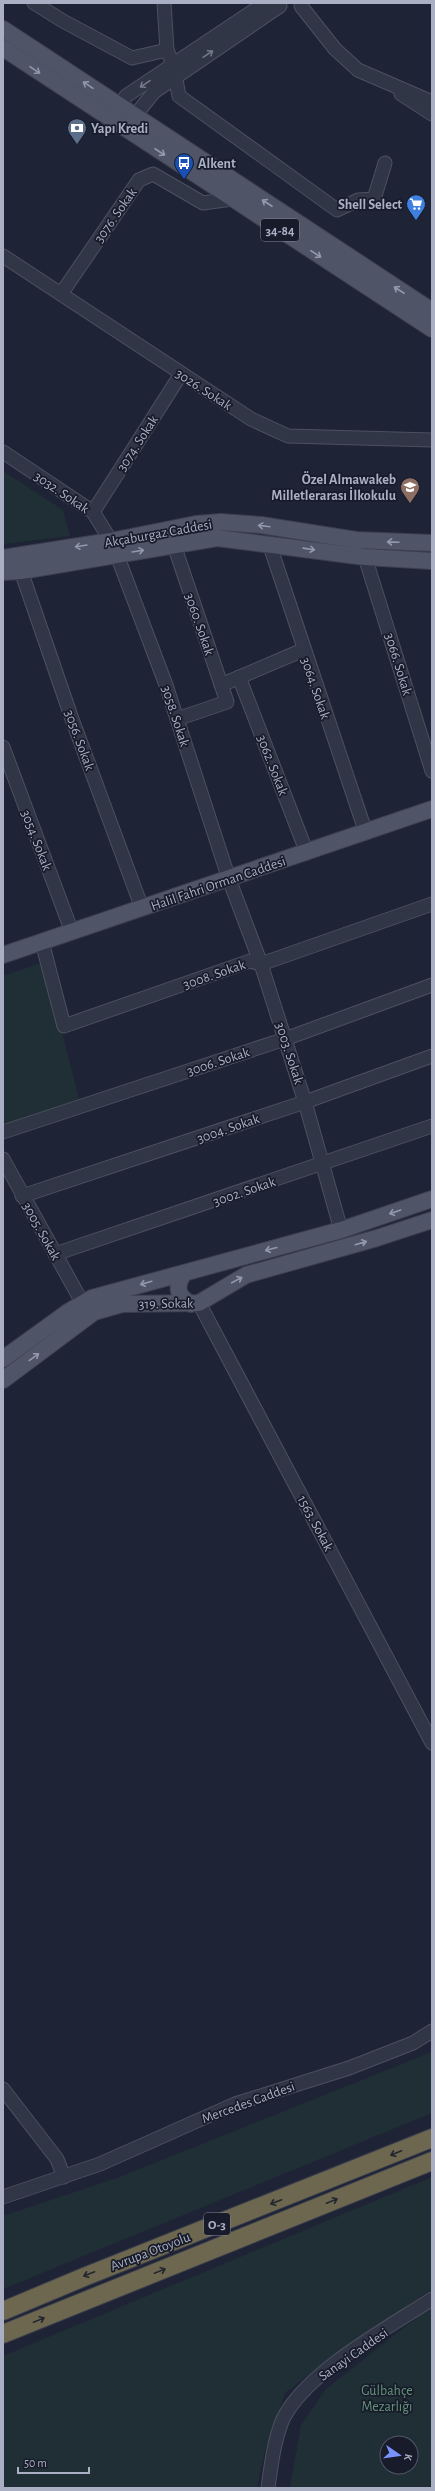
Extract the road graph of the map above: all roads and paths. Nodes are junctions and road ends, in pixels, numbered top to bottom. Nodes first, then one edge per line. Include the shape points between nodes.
1 (34, 3) edge
2 (164, 3) edge
3 (265, 3) edge
4 (278, 4) edge
5 (303, 5) edge
6 (3, 29) edge
7 (3, 48) edge
8 (167, 50) junction
9 (174, 70) junction
10 (370, 75) junction
11 (432, 102) edge
12 (432, 114) edge
13 (125, 118) junction
14 (385, 164) dead end
15 (232, 199) junction
16 (3, 256) edge
17 (61, 294) junction
18 (432, 311) edge
19 (432, 329) edge
20 (181, 374) junction
21 (432, 440) edge
22 (3, 452) edge
23 (93, 512) junction
24 (364, 540) junction
25 (268, 543) junction
26 (432, 543) edge
27 (174, 545) junction
28 (114, 548) junction
29 (365, 557) junction
30 (3, 558) edge
31 (432, 561) edge
32 (21, 571) junction
33 (3, 572) edge
34 (303, 650) junction
35 (239, 677) junction
36 (221, 686) junction
37 (177, 719) junction
38 (3, 747) edge
39 (432, 771) edge
40 (432, 809) edge
41 (366, 833) junction
42 (308, 853) junction
43 (229, 879) junction
44 (432, 904) edge
45 (142, 908) junction
46 (72, 932) junction
47 (42, 942) junction
48 (3, 955) edge
49 (261, 964) junction
50 (432, 985) edge
51 (285, 1039) junction
52 (432, 1056) edge
53 (305, 1102) junction
54 (432, 1126) edge
55 (3, 1132) edge
56 (3, 1159) edge
57 (323, 1164) junction
58 (22, 1196) junction
59 (432, 1199) edge
60 (432, 1220) edge
61 (341, 1230) junction
62 (55, 1254) junction
63 (204, 1267) junction
64 (184, 1273) junction
65 (215, 1294) junction
66 (83, 1304) junction
67 (195, 1304) junction
68 (4, 1354) edge
69 (3, 1380) edge
70 (432, 1743) edge
71 (432, 2031) edge
72 (3, 2089) edge
73 (432, 2138) edge
74 (432, 2161) edge
75 (64, 2177) junction
76 (3, 2197) edge
77 (432, 2299) edge
78 (3, 2311) edge
79 (3, 2334) edge
80 (268, 2488) edge

1 - 8 street via 63,22 132,58
2 - 8 street
3 - 9 street
4 - 5 street via 290,9
9 -> 4 street
5 - 10 street via 335,49 358,70
13 -> 6 main road, 34-84
7 -> 13 main road, 34-84 via 74,96
8 - 9 street
9 - 13 street
9 -> 13 street via 126,96
9 - 14 street via 179,96 337,210 358,200 374,199
10 - 11 street
10 - 12 street
13 -> 15 main road, 34-84
18 -> 13 main road, 34-84
15 - 17 street, 3076. Sokak via 203,203 153,174 139,180
15 -> 19 main road, 34-84
16 - 17 street, 3026. Sokak
17 - 20 street, 3026. Sokak
20 - 21 street, 3026. Sokak via 251,419 288,436
20 - 23 street, 3074. Sokak
22 - 23 street, 3032. Sokak
23 - 28 street, 3032. Sokak
26 -> 24 main road, Akçaburgaz Caddesi
24 -> 28 main road, Akçaburgaz Caddesi via 262,525 221,522 196,524
24 - 29 main road
25 - 27 main road, Akçaburgaz Caddesi via 217,538
25 -> 29 main road, Akçaburgaz Caddesi
25 - 34 street, 3064. Sokak
28 -> 27 main road, Akçaburgaz Caddesi
27 - 36 street, 3060. Sokak
28 -> 30 main road, Akçaburgaz Caddesi
28 - 32 main road, Akçaburgaz Caddesi
28 - 37 street, 3058. Sokak
29 - 31 main road, Akçaburgaz Caddesi
29 - 39 street, 3066. Sokak
32 - 33 main road, Akçaburgaz Caddesi
32 - 45 street, 3056. Sokak via 72,719
34 - 35 street
34 - 41 street, 3064. Sokak
35 - 36 street
35 - 42 street, 3062. Sokak
36 - 37 street, 3060. Sokak via 227,702
37 - 43 street, 3058. Sokak
38 - 46 street, 3054. Sokak
40 - 41 main road, Halil Fahri Orman Caddesi
41 - 42 main road, Halil Fahri Orman Caddesi
42 - 43 main road, Halil Fahri Orman Caddesi
43 - 45 main road, Halil Fahri Orman Caddesi
43 - 49 street, 3003. Sokak
44 - 49 street, 3008. Sokak
45 - 46 main road, Halil Fahri Orman Caddesi
46 - 47 main road, Halil Fahri Orman Caddesi
47 - 48 main road, Halil Fahri Orman Caddesi
47 - 49 street, 3008. Sokak via 64,1026 250,961
49 - 51 street, 3003. Sokak
50 - 51 street, 3006. Sokak
51 - 53 street, 3003. Sokak
51 - 55 street, 3006. Sokak
52 - 53 street, 3004. Sokak
53 - 57 street, 3003. Sokak
53 - 58 street, 3004. Sokak
54 - 57 street, 3002. Sokak
56 - 58 street, 3005. Sokak
57 - 61 street, 3003. Sokak
57 - 62 street, 3002. Sokak
58 - 62 street, 3005. Sokak
59 -> 61 main road, 319. Sokak
65 -> 60 main road, 319. Sokak via 246,1275
61 -> 63 main road, 319. Sokak
62 - 66 street, 3005. Sokak
63 - 64 main road, 319. Sokak
63 - 65 main road via 213,1275 216,1282
64 -> 66 main road, 319. Sokak via 92,1298
64 - 67 main road via 178,1282 178,1292 182,1299
65 - 67 main road, 319. Sokak
66 - 68 main road, 319. Sokak
69 -> 67 main road, 319. Sokak via 94,1312 122,1304
67 - 70 street, 1563. Sokak
71 - 75 street, Mercedes Caddesi via 413,2042 349,2068 235,2104 100,2164
72 - 75 street via 57,2159
73 -> 78 highway, Avrupa Otoyolu / O-3
79 -> 74 highway, Avrupa Otoyolu / O-3
75 - 76 street, Mercedes Caddesi
77 - 80 street, Sanayi Caddesi via 328,2368 300,2394 283,2420 270,2467

